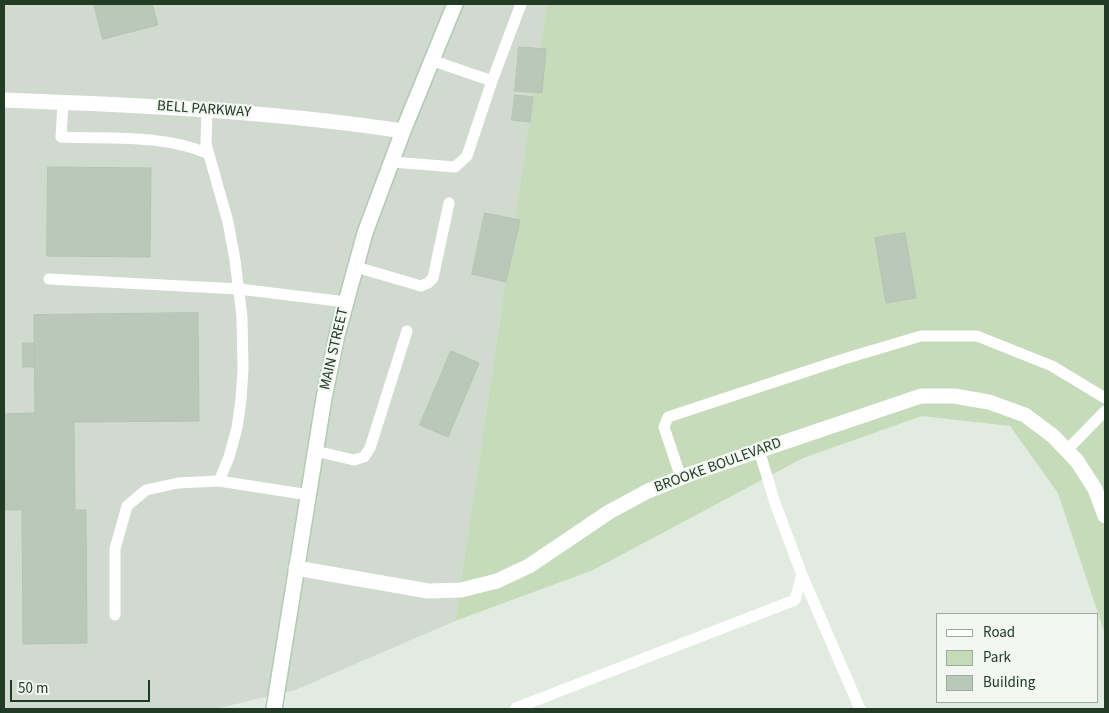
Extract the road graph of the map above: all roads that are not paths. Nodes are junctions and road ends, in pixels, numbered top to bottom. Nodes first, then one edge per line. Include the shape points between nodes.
1 (455, 4) edge
2 (521, 4) edge
3 (431, 60) junction
4 (492, 81) junction
5 (4, 100) edge
6 (63, 102) junction
7 (207, 110) junction
8 (403, 131) junction
9 (209, 154) junction
10 (392, 162) junction
11 (448, 203) dead end
12 (356, 267) junction
13 (49, 279) dead end
14 (239, 290) junction
15 (346, 302) junction
16 (407, 331) dead end
17 (1105, 398) edge
18 (1105, 411) edge
19 (759, 450) junction
20 (1067, 450) junction
21 (316, 451) junction
22 (681, 478) junction
23 (219, 481) junction
24 (308, 495) junction
25 (1105, 516) edge
26 (296, 568) junction
27 (802, 575) junction
28 (115, 615) dead end
29 (274, 709) edge
30 (516, 709) edge
31 (860, 709) edge

1 - 3 street, MAIN STREET
2 - 4 lane
3 - 4 lane
3 - 8 street, MAIN STREET
4 - 10 lane via 467,156 455,167
5 - 6 street, BELL PARKWAY
6 - 7 street, BELL PARKWAY
6 - 9 lane via 61,137 160,140
7 - 8 street, BELL PARKWAY via 337,120
7 - 9 lane via 206,144
8 - 10 street, MAIN STREET
9 - 14 lane via 228,222
10 - 12 street, MAIN STREET via 365,233
11 - 12 lane via 433,278 428,283 421,286
12 - 15 street, MAIN STREET
13 - 14 lane
14 - 15 lane
14 - 23 lane via 243,369 241,400 237,428
15 - 21 street, MAIN STREET
16 - 21 lane via 370,448 364,457 354,460
17 - 22 lane via 1052,366 977,336 921,336 668,417 664,427
18 - 20 lane
19 - 20 street, BROOKE BOULEVARD via 921,396 954,396 989,402 1026,415
19 - 22 street, BROOKE BOULEVARD
19 - 27 lane
20 - 25 street, BROOKE BOULEVARD via 1078,461 1095,490
21 - 24 street, MAIN STREET
22 - 26 street, BROOKE BOULEVARD via 609,512 529,566 497,581 461,590 428,591
23 - 24 lane
23 - 28 lane via 178,483 146,490 127,506 115,548
24 - 26 street, MAIN STREET
26 - 29 street, MAIN STREET
27 - 30 lane via 795,600
27 - 31 lane

